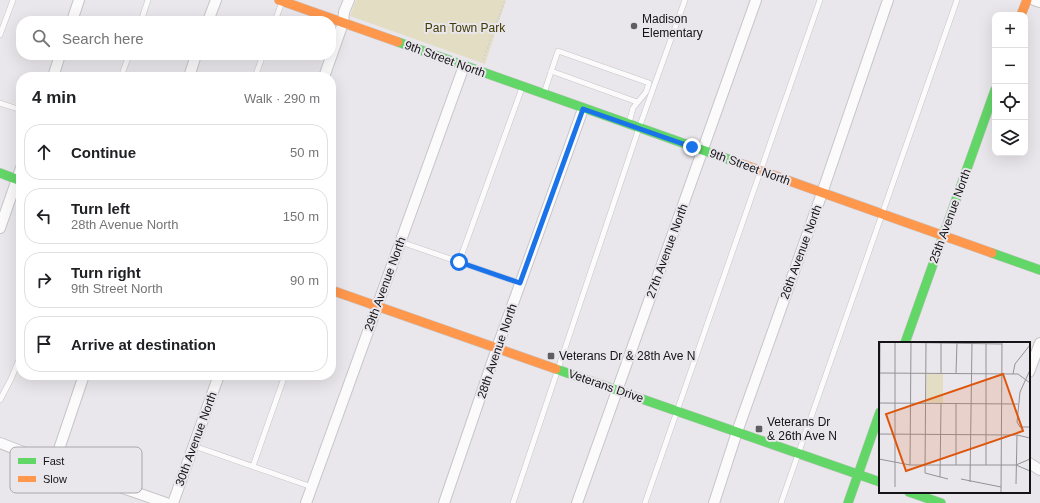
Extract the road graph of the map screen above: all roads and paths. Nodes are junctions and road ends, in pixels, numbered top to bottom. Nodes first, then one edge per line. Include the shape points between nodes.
1 (12, 0) edge
2 (79, 0) edge
3 (148, 0) edge
4 (216, 0) edge
5 (349, 0) edge
6 (505, 0) edge
7 (685, 0) edge
8 (756, 0) edge
9 (820, 0) edge
10 (888, 0) edge
11 (957, 0) edge
12 (1026, 0) edge
13 (1034, 0) edge
14 (281, 1) edge
15 (1040, 2) edge
16 (1022, 12) edge
17 (74, 16) edge
18 (143, 16) edge
19 (210, 16) edge
20 (276, 16) edge
21 (324, 16) edge
22 (336, 20) edge
23 (344, 23) junction
24 (0, 35) edge
25 (336, 45) edge
26 (58, 60) edge
27 (127, 60) edge
28 (194, 60) edge
29 (261, 60) edge
30 (330, 60) edge
31 (479, 60) dead end
32 (464, 66) junction
33 (551, 71) junction
34 (54, 72) edge
35 (123, 72) edge
36 (191, 72) edge
37 (257, 72) edge
38 (326, 72) edge
39 (523, 87) junction
40 (544, 95) junction
41 (992, 99) edge
42 (637, 102) junction
43 (0, 103) edge
44 (16, 108) edge
45 (583, 109) junction
46 (629, 124) junction
47 (640, 128) junction
48 (703, 151) junction
49 (761, 171) junction
50 (0, 173) edge
51 (16, 179) edge
52 (16, 187) edge
53 (822, 193) junction
54 (882, 214) junction
55 (0, 226) edge
56 (944, 236) junction
57 (400, 242) junction
58 (459, 262) junction
59 (1040, 270) edge
60 (520, 283) junction
61 (336, 292) edge
62 (377, 306) junction
63 (905, 342) edge
64 (1040, 343) edge
65 (497, 348) junction
66 (16, 368) edge
67 (559, 369) junction
68 (1030, 369) edge
69 (82, 380) edge
70 (217, 380) edge
71 (283, 380) edge
72 (617, 390) junction
73 (0, 400) edge
74 (678, 411) junction
75 (879, 415) edge
76 (737, 432) junction
77 (0, 443) edge
78 (194, 446) junction
79 (10, 447) edge
80 (60, 447) edge
81 (799, 454) junction
82 (1030, 464) edge
83 (253, 466) junction
84 (1040, 470) edge
85 (857, 475) junction
86 (879, 482) edge
87 (312, 487) junction
88 (137, 493) edge
89 (911, 493) edge
90 (166, 503) edge
91 (173, 503) edge
92 (306, 503) edge
93 (444, 503) edge
94 (513, 503) edge
95 (577, 503) edge
96 (645, 503) edge
97 (714, 503) edge
98 (781, 503) edge
99 (848, 503) edge
100 (941, 503) edge

1 - 24 lane
2 - 17 street
3 - 18 lane
4 - 19 street
5 - 23 street via 344,12
6 - 31 path via 483,62
7 - 47 lane
8 - 48 street, 27th Avenue North
9 - 49 lane
10 - 53 street, 26th Avenue North
11 - 54 lane
12 - 16 street
13 - 15 street
14 - 20 lane
14 - 21 street, 9th Street North
22 - 23 street, 9th Street North
23 - 25 street
23 - 32 street, 9th Street North
26 - 34 street
27 - 35 lane
28 - 36 street
29 - 37 lane
30 - 38 street
32 - 39 street, 9th Street North
32 - 57 street, 29th Avenue North
33 - 40 lane
33 - 42 lane
33 - 42 lane via 558,51 649,83 646,92
39 - 40 street, 9th Street North
39 - 58 lane
40 - 45 street, 9th Street North
41 - 56 street, 25th Avenue North
42 - 46 lane
43 - 44 lane
45 - 46 street, 9th Street North
45 - 60 street, 28th Avenue North
46 - 47 street, 9th Street North
47 - 48 street, 9th Street North
47 - 67 lane
48 - 49 street, 9th Street North
48 - 72 street, 27th Avenue North
49 - 53 street, 9th Street North
49 - 74 lane
50 - 51 street
52 - 55 street
53 - 54 street, 9th Street North
53 - 76 street, 26th Avenue North
54 - 56 street, 9th Street North
54 - 81 lane
56 - 59 street, 9th Street North
56 - 63 street, 25th Avenue North
57 - 58 lane
57 - 62 street, 29th Avenue North
58 - 60 lane
60 - 65 street, 28th Avenue North
61 - 62 street, Veterans Drive
62 - 65 street, Veterans Drive
62 - 87 street, 29th Avenue North
64 - 68 street
65 - 67 street, Veterans Drive
65 - 93 street, 28th Avenue North
66 - 73 lane
67 - 72 street, Veterans Drive
67 - 94 lane
69 - 80 street
70 - 78 street, 30th Avenue North
71 - 83 lane
72 - 74 street, Veterans Drive
72 - 95 street, 27th Avenue North
74 - 76 street, Veterans Drive
74 - 96 lane
75 - 85 street
76 - 81 street, Veterans Drive
76 - 97 street, 26th Avenue North
77 - 79 street
78 - 83 lane
78 - 91 street, 30th Avenue North
81 - 85 street, Veterans Drive
81 - 98 lane
82 - 84 street
83 - 87 lane
85 - 86 street, Veterans Drive
85 - 99 street
87 - 92 street, 29th Avenue North
88 - 90 street
89 - 100 street

